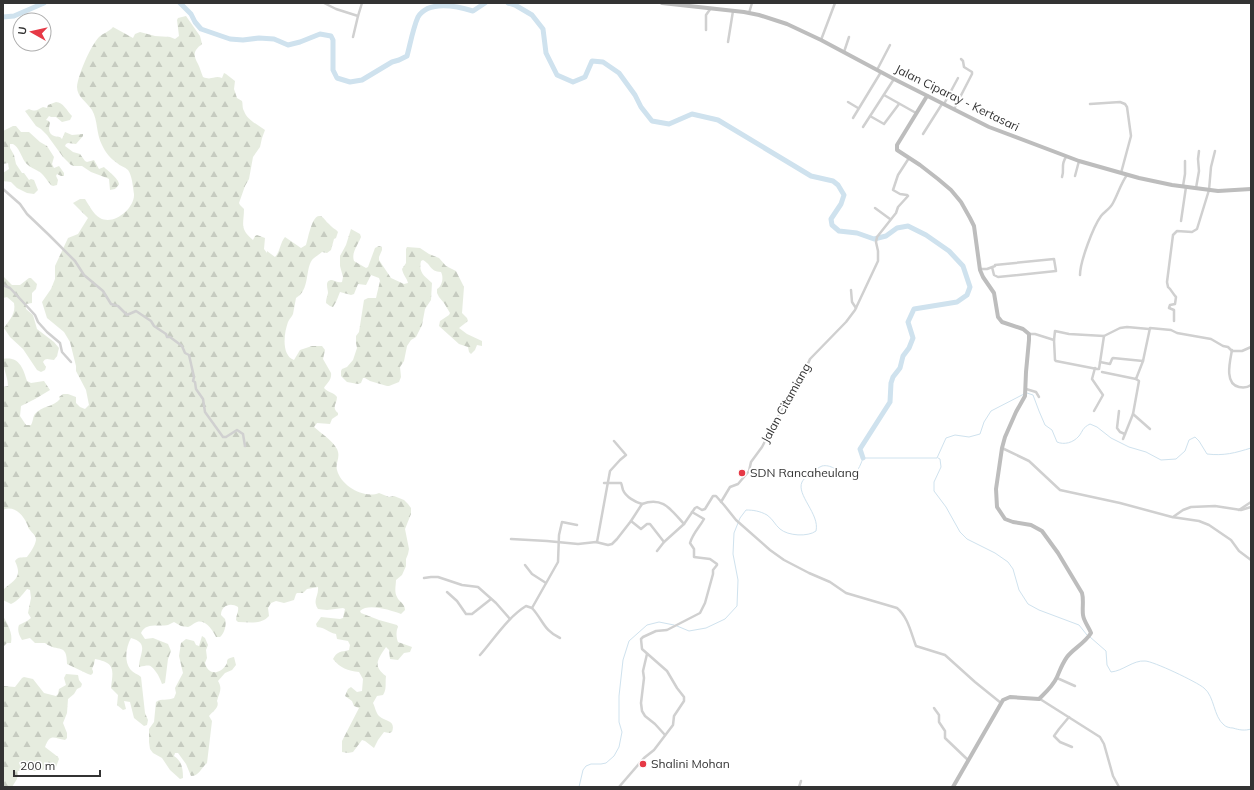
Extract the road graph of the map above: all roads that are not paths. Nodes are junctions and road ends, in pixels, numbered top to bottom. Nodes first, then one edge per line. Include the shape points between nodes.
1 (324, 3) edge
2 (362, 3) edge
3 (662, 3) edge
4 (752, 3) edge
5 (835, 3) edge
6 (329, 4) edge
7 (678, 4) edge
8 (711, 8) junction
9 (733, 10) junction
10 (749, 13) junction
11 (358, 16) junction
12 (706, 30) dead end
13 (353, 37) dead end
14 (849, 37) dead end
15 (821, 40) junction
16 (728, 42) dead end
17 (890, 45) dead end
18 (843, 52) junction
19 (961, 59) dead end
20 (879, 71) junction
21 (958, 78) dead end
22 (894, 79) junction
23 (884, 95) junction
24 (927, 96) junction
25 (848, 102) dead end
26 (899, 104) junction
27 (943, 104) junction
28 (1090, 104) dead end
29 (858, 108) junction
30 (954, 110) junction
31 (916, 114) junction
32 (870, 116) junction
33 (853, 118) dead end
34 (863, 127) dead end
35 (923, 134) dead end
36 (1199, 151) dead end
37 (1215, 151) dead end
38 (1066, 156) junction
39 (909, 158) junction
40 (1185, 160) dead end
41 (1080, 161) junction
42 (1121, 173) junction
43 (1127, 175) junction
44 (1075, 176) dead end
45 (1062, 177) dead end
46 (1185, 187) junction
47 (1196, 188) junction
48 (3, 189) edge
49 (1251, 189) edge
50 (1209, 190) junction
51 (875, 208) dead end
52 (890, 219) junction
53 (1181, 221) dead end
54 (992, 267) junction
55 (980, 268) junction
56 (1080, 275) dead end
57 (3, 285) edge
58 (851, 290) dead end
59 (856, 308) junction
60 (1174, 312) junction
61 (1178, 314) dead end
62 (1174, 320) dead end
63 (1149, 329) junction
64 (1029, 334) junction
65 (1104, 336) junction
66 (1054, 340) junction
67 (1251, 347) edge
68 (1232, 350) junction
69 (1143, 361) junction
70 (70, 362) dead end
71 (1100, 362) junction
72 (1095, 368) junction
73 (1102, 372) dead end
74 (1136, 378) junction
75 (1251, 385) edge
76 (1026, 390) junction
77 (1039, 398) dead end
78 (1094, 411) dead end
79 (1119, 411) dead end
80 (1133, 414) junction
81 (1150, 429) dead end
82 (1125, 434) junction
83 (1123, 439) dead end
84 (614, 441) dead end
85 (245, 446) dead end
86 (1002, 448) junction
87 (605, 483) junction
88 (721, 502) junction
89 (1251, 502) edge
90 (642, 504) junction
91 (1251, 507) edge
92 (1239, 510) junction
93 (692, 512) junction
94 (1172, 517) junction
95 (631, 521) junction
96 (684, 524) junction
97 (577, 525) dead end
98 (511, 539) dead end
99 (559, 542) junction
100 (597, 542) junction
101 (664, 542) junction
102 (657, 551) dead end
103 (1251, 560) edge
104 (525, 565) dead end
105 (424, 578) dead end
106 (546, 583) junction
107 (447, 592) dead end
108 (492, 599) junction
109 (532, 608) junction
110 (510, 619) junction
111 (560, 638) dead end
112 (480, 654) dead end
113 (648, 654) junction
114 (1056, 678) junction
115 (1075, 686) dead end
116 (1039, 699) junction
117 (1001, 703) junction
118 (934, 708) dead end
119 (1069, 717) junction
120 (665, 735) junction
121 (1072, 747) dead end
122 (969, 760) junction
123 (801, 781) dead end
124 (619, 787) edge
125 (799, 787) edge
126 (953, 787) edge
127 (1119, 787) edge

1 - 6 street
2 - 11 street
3 - 7 street, Jalan Ciparay - Kertasari
4 - 10 street
5 - 15 street
6 - 11 street
7 - 8 street, Jalan Ciparay - Kertasari
8 - 9 street, Jalan Ciparay - Kertasari
8 - 12 street via 706,15
9 - 10 street, Jalan Ciparay - Kertasari
9 - 16 street
10 - 15 street, Jalan Ciparay - Kertasari via 787,24
11 - 13 street
14 - 18 street
15 - 18 street, Jalan Ciparay - Kertasari
17 - 20 street
18 - 20 street, Jalan Ciparay - Kertasari
19 - 30 street via 964,68 972,74
20 - 22 street, Jalan Ciparay - Kertasari
20 - 29 street
21 - 27 street
22 - 23 street
22 - 24 street, Jalan Ciparay - Kertasari
23 - 26 street
23 - 32 street
24 - 27 street, Jalan Ciparay - Kertasari
24 - 31 street
25 - 29 street
26 - 31 street
26 - 32 street via 885,124
27 - 30 street, Jalan Ciparay - Kertasari
27 - 35 street
28 - 42 street via 1120,102 1127,107 1131,136
29 - 33 street
30 - 38 street, Jalan Ciparay - Kertasari via 1000,132
31 - 39 street via 897,147 897,151
32 - 34 street
36 - 47 street
37 - 50 street
38 - 41 street, Jalan Ciparay - Kertasari
38 - 45 street
39 - 52 street via 893,189 908,196
39 - 55 street via 951,190 961,202 974,226
40 - 46 street
41 - 42 street, Jalan Ciparay - Kertasari
41 - 44 street
42 - 43 street, Jalan Ciparay - Kertasari
43 - 46 street, Jalan Ciparay - Kertasari
43 - 56 street via 1114,202 1101,216 1090,235
46 - 47 street, Jalan Ciparay - Kertasari
46 - 53 street
47 - 50 street, Jalan Ciparay - Kertasari
48 - 85 street via 75,261 84,275 103,291 111,304 118,306 127,315 136,311 182,346 189,355 193,381 203,399 205,412 223,437 237,430 243,434
49 - 50 street, Jalan Ciparay - Kertasari
50 - 60 street via 1196,230 1176,231 1173,235 1167,282 1176,298 1175,304 1169,306
51 - 52 street
52 - 59 street, Jalan Citamiang via 877,237 877,263
54 - 54 street via 1054,259 1056,271 998,277 994,275
54 - 55 street
55 - 64 street via 994,293 1000,321 1023,329
57 - 70 street via 10,288 47,332 60,343 62,352
58 - 59 street via 852,302
59 - 88 street, Jalan Citamiang via 811,358 762,447 751,462 749,470 738,484 730,487
60 - 61 street
60 - 62 street
63 - 65 street via 1127,327
63 - 68 street via 1171,330 1211,339
63 - 69 street
64 - 66 street
64 - 76 street
65 - 66 street via 1055,331
65 - 71 street
66 - 72 street via 1055,361
67 - 68 street via 1242,351
68 - 75 street via 1229,372 1232,384 1242,388
69 - 71 street via 1113,358 1110,364
69 - 74 street
71 - 72 street via 1099,369
72 - 78 street via 1092,379 1103,396
73 - 74 street
74 - 80 street via 1139,381
76 - 77 street via 1036,392
76 - 86 street
79 - 82 street via 1117,428
80 - 81 street
80 - 82 street
82 - 83 street
84 - 87 street via 626,455 610,470
86 - 94 street via 1029,461 1060,490
86 - 114 street via 996,489 997,507 1008,521 1031,525 1048,538 1082,593 1084,620 1090,631 1068,655
87 - 90 street via 620,484 628,497
87 - 100 street
88 - 93 street via 714,496 704,509 696,507
88 - 117 street via 736,520 784,560 830,582 846,593 900,610 908,622 916,646 945,655
89 - 92 street
90 - 95 street
90 - 96 street via 648,501 663,503
91 - 92 street
92 - 94 street via 1215,506 1191,507
93 - 96 street
93 - 113 street via 704,520 692,535 690,543 694,549 694,556 710,559 717,565 713,570 708,594 700,613 667,630 643,636 641,647
94 - 103 street via 1209,525 1231,540 1239,551
95 - 100 street via 612,544
95 - 101 street via 642,529 650,524
96 - 101 street
97 - 99 street via 562,522
98 - 99 street
99 - 100 street
99 - 106 street via 558,562
101 - 102 street
104 - 106 street via 532,574
105 - 108 street via 438,577 462,585 478,586
106 - 109 street
107 - 108 street via 466,614 472,614
108 - 110 street
109 - 110 street via 526,606
109 - 111 street via 545,628
110 - 112 street
113 - 120 street via 643,671 642,711
113 - 120 street via 667,671 684,697 674,716 673,725
114 - 115 street
114 - 116 street
116 - 117 street via 1010,697
116 - 119 street
117 - 122 street
118 - 122 street via 945,731 945,738
119 - 121 street via 1054,736
119 - 127 street via 1100,737
120 - 124 street
122 - 126 street
123 - 125 street

